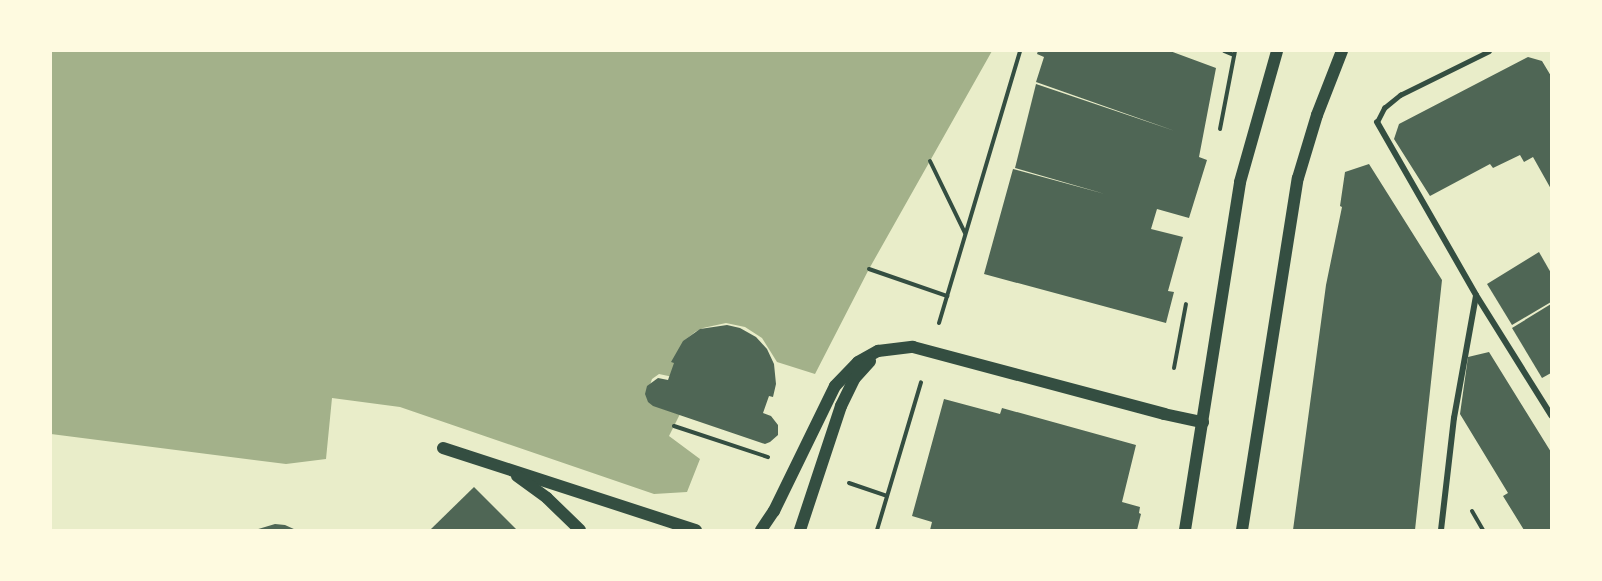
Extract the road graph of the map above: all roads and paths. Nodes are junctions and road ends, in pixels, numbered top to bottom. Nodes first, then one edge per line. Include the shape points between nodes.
1 (1020, 51) edge
2 (1224, 51) edge
3 (1277, 51) edge
4 (1342, 51) edge
5 (1489, 51) edge
6 (1234, 55) dead end
7 (1377, 122) joint
8 (930, 161) dead end
9 (966, 233) junction
10 (868, 269) dead end
11 (1476, 295) junction
12 (947, 296) junction
13 (890, 348) junction
14 (930, 352) junction
15 (1551, 416) edge
16 (1203, 422) junction
17 (443, 448) dead end
18 (504, 468) junction
19 (580, 530) edge
20 (696, 530) edge
21 (761, 530) edge
22 (800, 530) edge
23 (877, 530) edge
24 (1185, 530) edge
25 (1242, 530) edge
26 (1441, 530) edge

1 - 9 path
2 - 6 path
3 - 16 main road via 1240,182
4 - 25 main road via 1298,178
5 - 7 lane via 1400,95 1384,108
7 - 11 street
8 - 9 path
9 - 12 path
10 - 12 path
11 - 15 street
11 - 26 street via 1454,418
12 - 14 path
13 - 14 main road via 912,347
13 - 21 main road via 867,355 836,386
13 - 22 main road via 870,360 854,379 841,406
14 - 16 main road
14 - 23 path
16 - 24 main road
17 - 18 main road
18 - 19 main road via 534,488
18 - 20 main road

